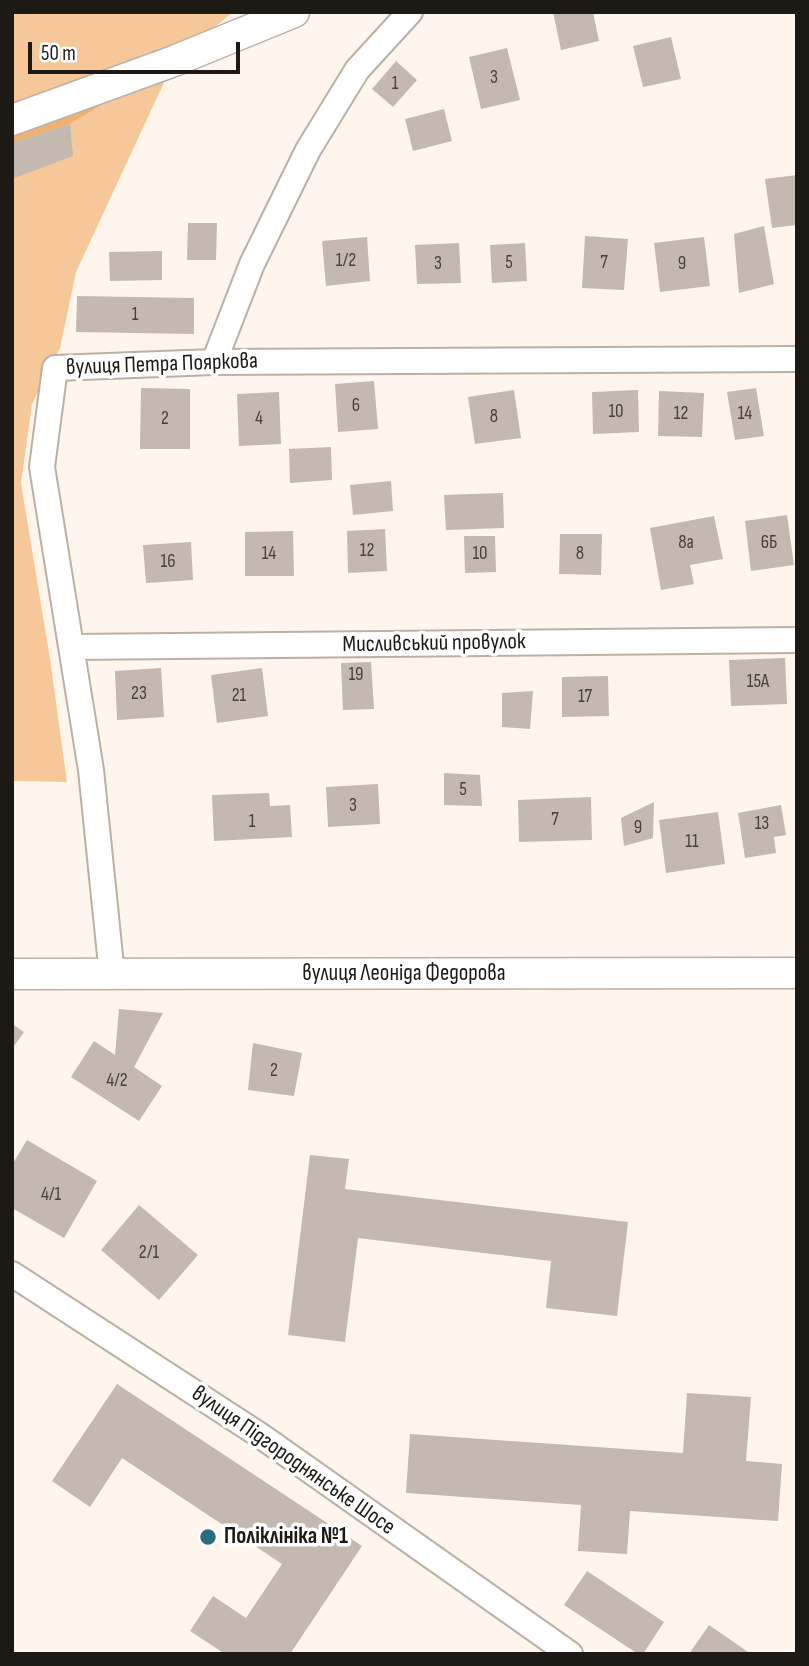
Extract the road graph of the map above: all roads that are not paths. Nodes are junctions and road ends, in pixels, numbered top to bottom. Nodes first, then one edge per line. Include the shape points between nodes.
1 (294, 12) edge
2 (410, 12) edge
3 (12, 120) edge
4 (797, 359) edge
5 (214, 362) junction
6 (797, 640) edge
7 (72, 648) junction
8 (797, 973) edge
9 (12, 974) edge
10 (112, 975) junction
11 (12, 1274) edge
12 (570, 1654) edge

1 - 3 street
2 - 5 street via 358,70 308,150 252,264
4 - 5 street, вулиця Петра Пояркова
5 - 7 street, вулиця Петра Пояркова via 55,368 42,467
6 - 7 street, Мисливський провулок
7 - 10 street, вулиця Петра Пояркова via 91,770
8 - 10 street, вулиця Леоніда Федорова
9 - 10 street, вулиця Леоніда Федорова
11 - 12 street, вулиця Підгороднянське Шосе via 261,1436

